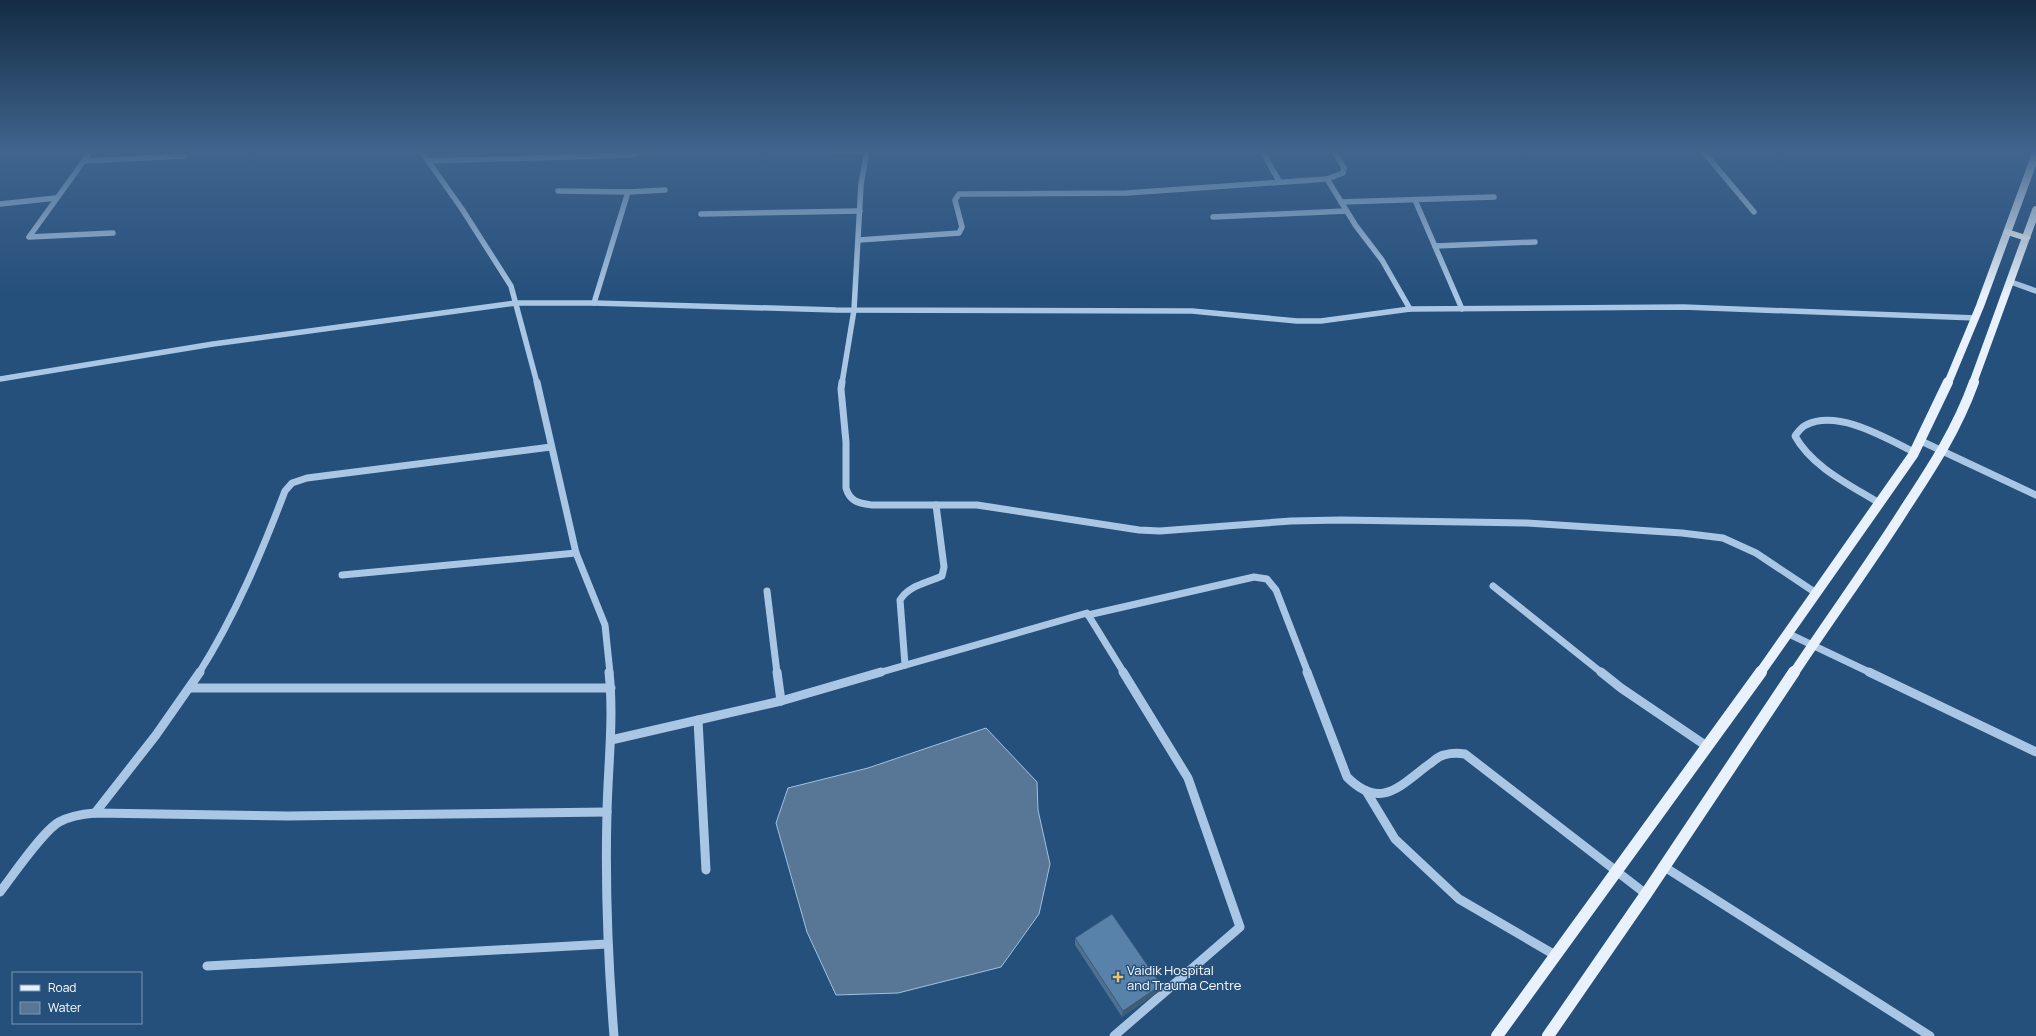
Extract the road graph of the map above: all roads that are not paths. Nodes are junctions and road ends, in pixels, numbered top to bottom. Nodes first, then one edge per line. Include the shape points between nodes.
1 (43, 199) edge
2 (55, 199) edge
3 (454, 199) edge
4 (626, 199) edge
5 (860, 199) edge
6 (955, 199) edge
7 (1339, 199) edge
8 (1432, 199) edge
9 (1743, 199) edge
10 (2019, 199) edge
11 (1415, 200) junction
12 (1341, 202) junction
13 (0, 204) edge
14 (2036, 210) edge
15 (860, 211) junction
16 (1346, 211) junction
17 (1754, 212) dead end
18 (701, 214) dead end
19 (1213, 217) dead end
20 (2007, 232) junction
21 (113, 233) dead end
22 (2026, 238) junction
23 (859, 240) junction
24 (1536, 242) dead end
25 (1435, 246) junction
26 (2011, 282) junction
27 (2036, 291) edge
28 (516, 303) junction
29 (594, 303) junction
30 (1462, 309) junction
31 (854, 310) junction
32 (1410, 310) junction
33 (1976, 318) junction
34 (0, 378) edge
35 (1921, 441) junction
36 (551, 446) junction
37 (1943, 451) junction
38 (1914, 452) junction
39 (2036, 495) edge
40 (1879, 503) junction
41 (936, 505) junction
42 (576, 553) junction
43 (342, 575) dead end
44 (1493, 586) dead end
45 (767, 591) dead end
46 (1816, 593) junction
47 (1088, 615) junction
48 (1787, 633) junction
49 (1812, 646) junction
50 (905, 666) junction
51 (190, 688) junction
52 (611, 688) junction
53 (781, 701) junction
54 (698, 720) junction
55 (611, 740) junction
56 (1708, 747) junction
57 (2036, 752) edge
58 (1366, 791) junction
59 (607, 812) junction
60 (95, 813) junction
61 (1663, 866) junction
62 (706, 870) dead end
63 (1616, 871) junction
64 (0, 892) edge
65 (1646, 894) junction
66 (607, 944) junction
67 (1555, 955) junction
68 (207, 966) dead end
69 (614, 1036) edge
70 (1114, 1036) edge
71 (1497, 1036) edge
72 (1548, 1036) edge
73 (1930, 1036) edge

1 - 13 street
2 - 21 street via 29,236 33,238
3 - 28 street via 512,286
4 - 29 street
5 - 15 street
6 - 23 street via 962,227 959,233
7 - 12 street
8 - 11 street
9 - 17 street
10 - 20 main road
11 - 12 street
11 - 25 street
12 - 16 street
14 - 22 main road
15 - 18 street
15 - 23 street
16 - 19 street
16 - 32 street via 1382,260
20 - 22 highway
20 - 33 main road
22 - 26 main road
23 - 31 street
24 - 25 street
25 - 30 street
26 - 27 street
26 - 37 main road via 1964,409
28 - 29 street
28 - 34 street via 213,344
28 - 36 street
29 - 31 street
30 - 32 street
30 - 33 street via 1683,307
31 - 32 street via 1192,311 1321,321
31 - 41 street via 841,389 848,496 855,502 872,505
33 - 35 main road
35 - 37 street
35 - 38 main road
36 - 42 street
36 - 51 street via 315,477 292,483 285,491 230,621
37 - 39 street
37 - 49 main road via 1877,553
38 - 40 main road
38 - 40 street via 1877,434 1834,420 1818,420 1804,426 1796,436 1798,444 1818,462
40 - 46 main road
41 - 46 street via 977,505 1160,531 1291,521 1341,520 1527,523 1682,533 1723,538 1756,553
41 - 50 street via 944,567 942,576 902,594 900,600
42 - 43 street
42 - 52 street via 605,625
44 - 56 street via 1621,688
45 - 53 street
46 - 48 main road
47 - 50 street via 1087,613
47 - 58 street via 1254,577 1267,578 1276,590 1348,777 1359,789
47 - 70 street via 1188,778 1240,927
48 - 49 street
48 - 56 main road
49 - 57 street
49 - 61 main road
50 - 53 street
51 - 52 street
51 - 60 street
52 - 55 street
53 - 54 street
54 - 55 street
54 - 62 street
55 - 59 street
56 - 63 main road
58 - 63 street via 1376,794 1393,791 1442,755 1465,754
58 - 67 street via 1395,839 1459,899
59 - 60 street via 288,816
59 - 66 street
60 - 64 street via 70,816 58,821
61 - 65 main road
61 - 73 street
63 - 65 street
63 - 67 main road
65 - 72 main road
66 - 68 street
66 - 69 street
67 - 71 main road

